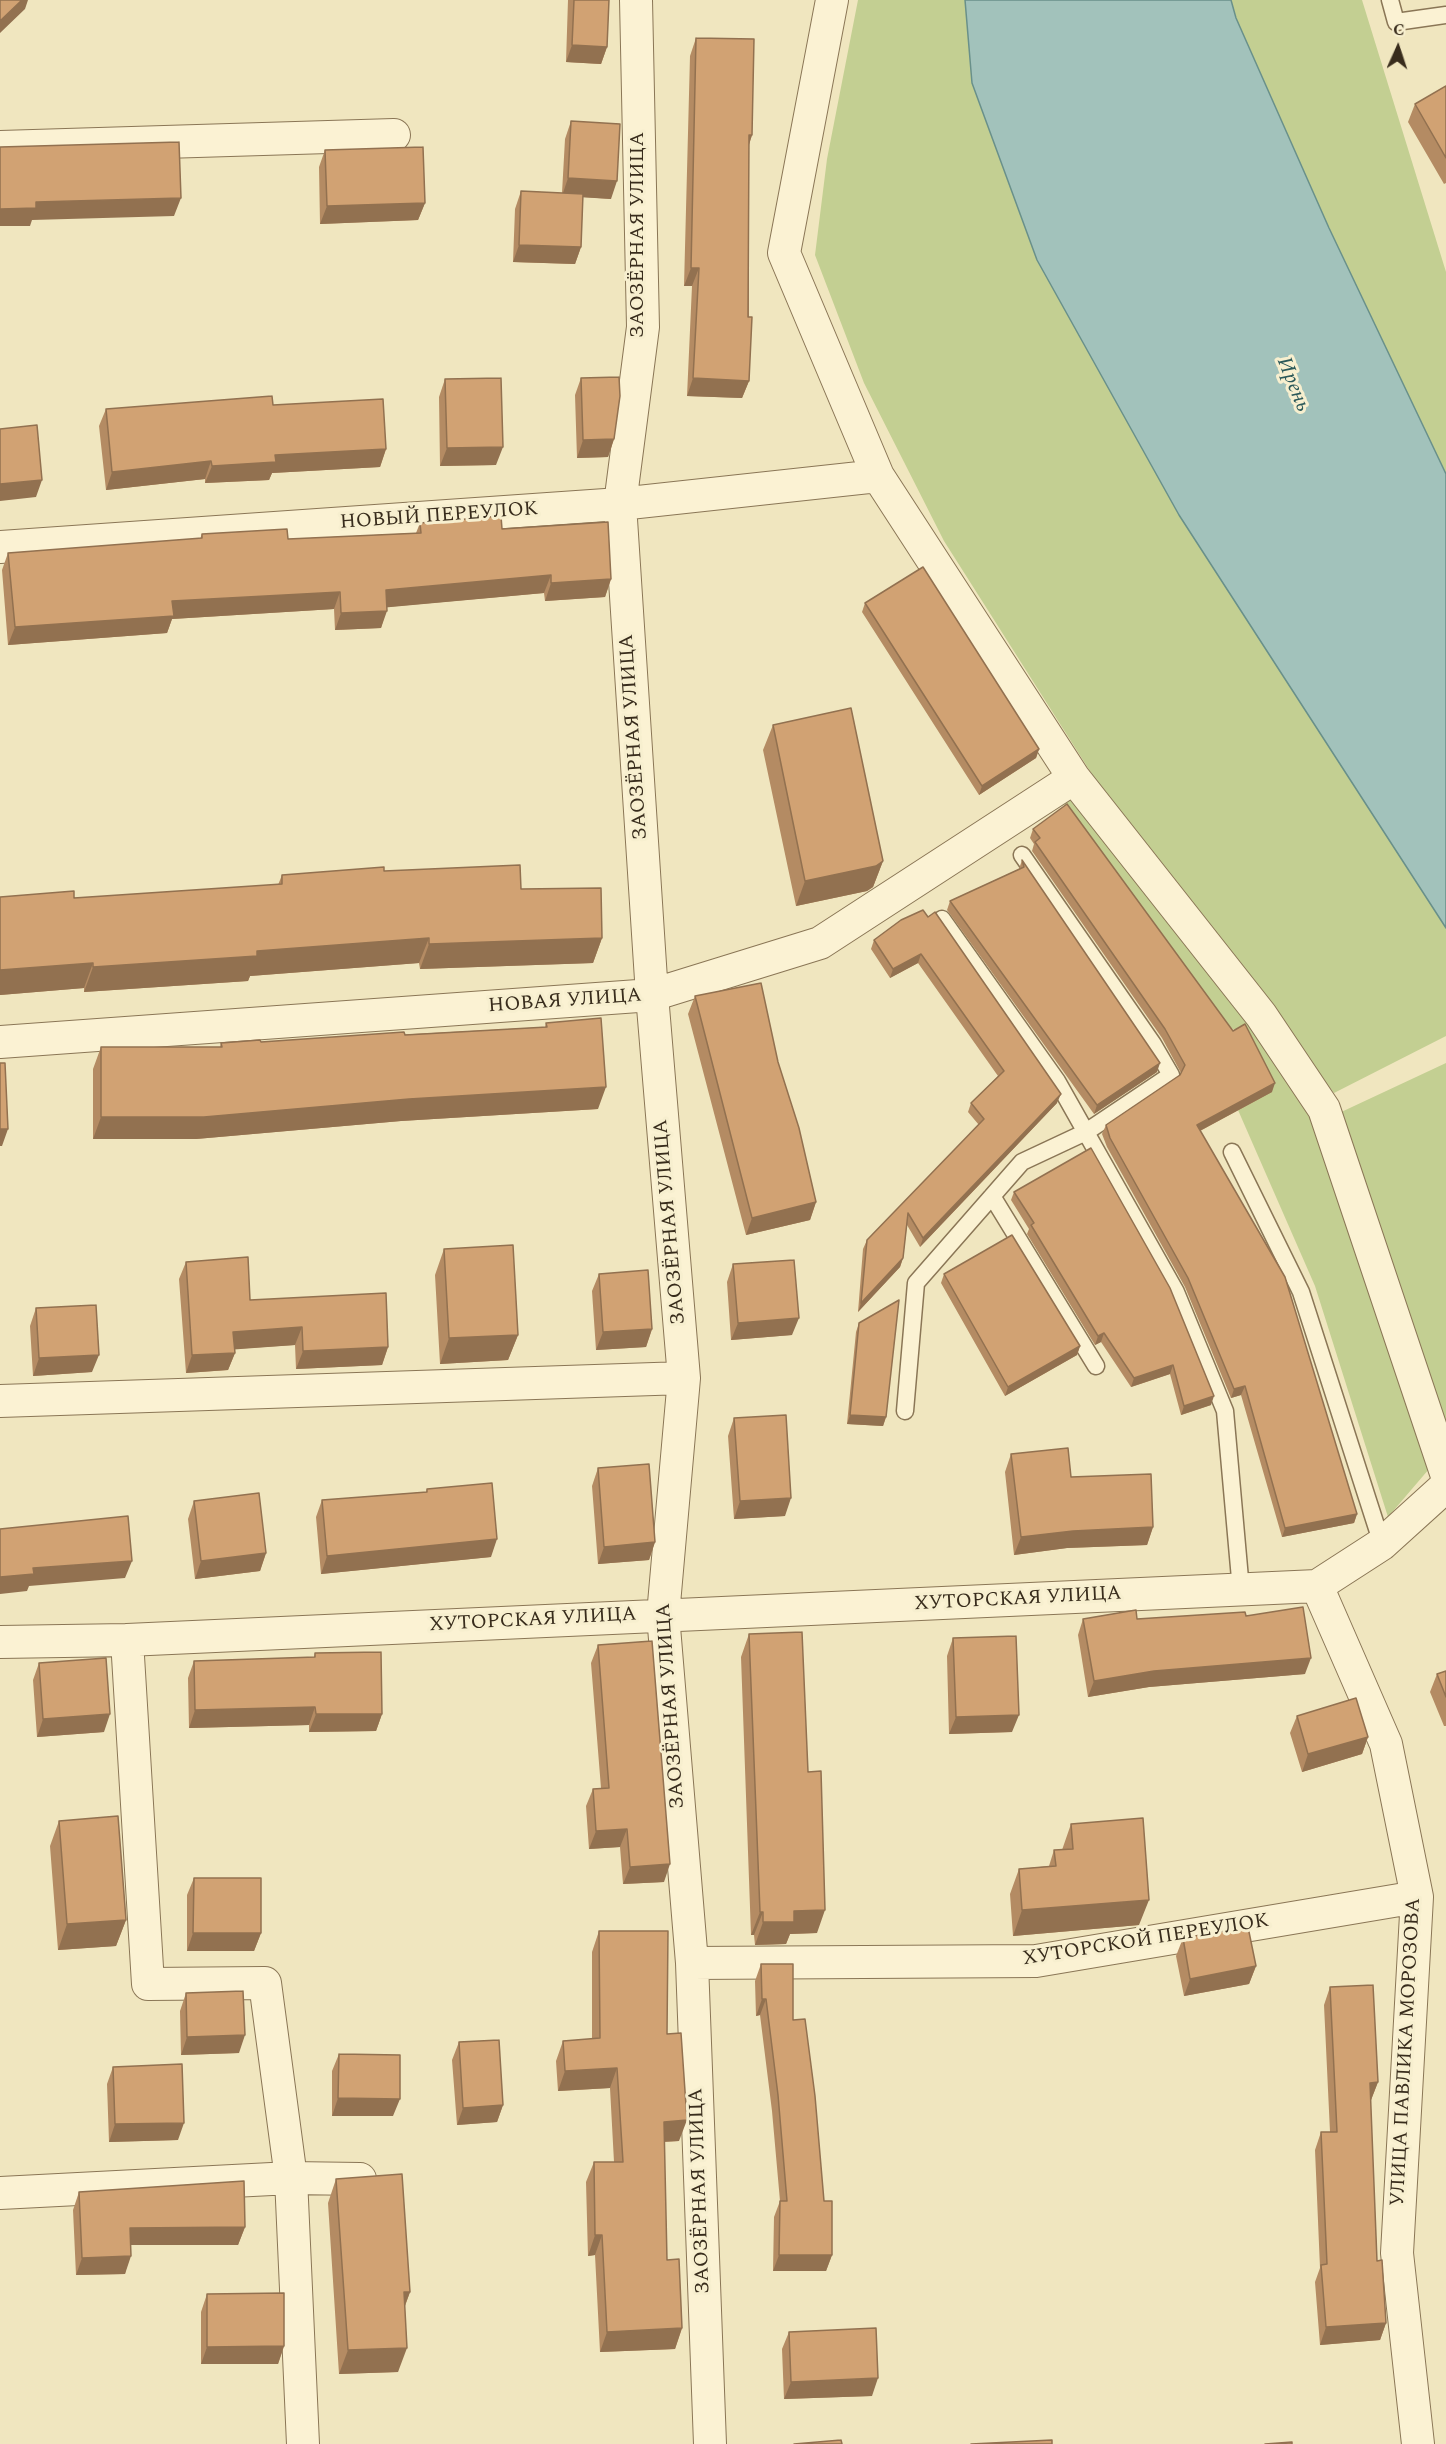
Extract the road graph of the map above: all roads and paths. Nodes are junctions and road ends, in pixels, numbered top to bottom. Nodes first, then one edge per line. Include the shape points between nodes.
1 (636, 0) edge
2 (832, 0) edge
3 (1390, 0) edge
4 (1446, 15) edge
5 (394, 135) dead end
6 (0, 147) edge
7 (878, 476) junction
8 (620, 504) junction
9 (0, 547) edge
10 (1074, 778) junction
11 (1022, 855) dead end
12 (942, 919) edge
13 (652, 995) junction
14 (0, 1042) edge
15 (1086, 1132) junction
16 (1232, 1152) dead end
17 (992, 1196) junction
18 (1096, 1366) dead end
19 (684, 1378) junction
20 (0, 1401) edge
21 (905, 1411) dead end
22 (1446, 1473) edge
23 (1446, 1486) edge
24 (1382, 1544) junction
25 (1317, 1586) junction
26 (1241, 1590) junction
27 (663, 1616) junction
28 (127, 1640) junction
29 (0, 1642) edge
30 (1418, 1897) junction
31 (692, 1963) junction
32 (291, 2178) junction
33 (360, 2179) edge
34 (0, 2193) edge
35 (303, 2444) edge
36 (711, 2444) edge
37 (1418, 2444) edge

1 - 8 street, ЗАОЗЁРНАЯ УЛИЦА via 643,327
2 - 7 street via 784,253
3 - 4 lane via 1396,22
5 - 6 street
7 - 8 street, НОВЫЙ ПЕРЕУЛОК
7 - 10 street
8 - 9 street, НОВЫЙ ПЕРЕУЛОК
8 - 13 street, ЗАОЗЁРНАЯ УЛИЦА
10 - 13 street, НОВАЯ УЛИЦА via 820,943
10 - 22 street via 1261,1015 1324,1109
11 - 15 lane via 1172,1076
12 - 15 lane via 1057,1081
13 - 14 street, НОВАЯ УЛИЦА
13 - 19 street, ЗАОЗЁРНАЯ УЛИЦА
15 - 17 lane via 1022,1162
15 - 26 lane via 1176,1292 1224,1411
16 - 24 lane via 1301,1292
17 - 18 lane
17 - 21 lane via 916,1283
19 - 20 street
19 - 27 street, ЗАОЗЁРНАЯ УЛИЦА
23 - 24 street
24 - 25 street
25 - 26 street, ХУТОРСКАЯ УЛИЦА
25 - 30 street, УЛИЦА ПАВЛИКА МОРОЗОВА via 1386,1744
26 - 27 street, ХУТОРСКАЯ УЛИЦА
27 - 28 street, ХУТОРСКАЯ УЛИЦА
27 - 31 street, ЗАОЗЁРНАЯ УЛИЦА
28 - 29 street, ХУТОРСКАЯ УЛИЦА
28 - 32 street via 148,1984 265,1983
30 - 31 street, ХУТОРСКОЙ ПЕРЕУЛОК via 1036,1961
30 - 37 street, УЛИЦА ПАВЛИКА МОРОЗОВА via 1397,2253
31 - 36 street, ЗАОЗЁРНАЯ УЛИЦА
32 - 33 street
32 - 34 street
32 - 35 street

